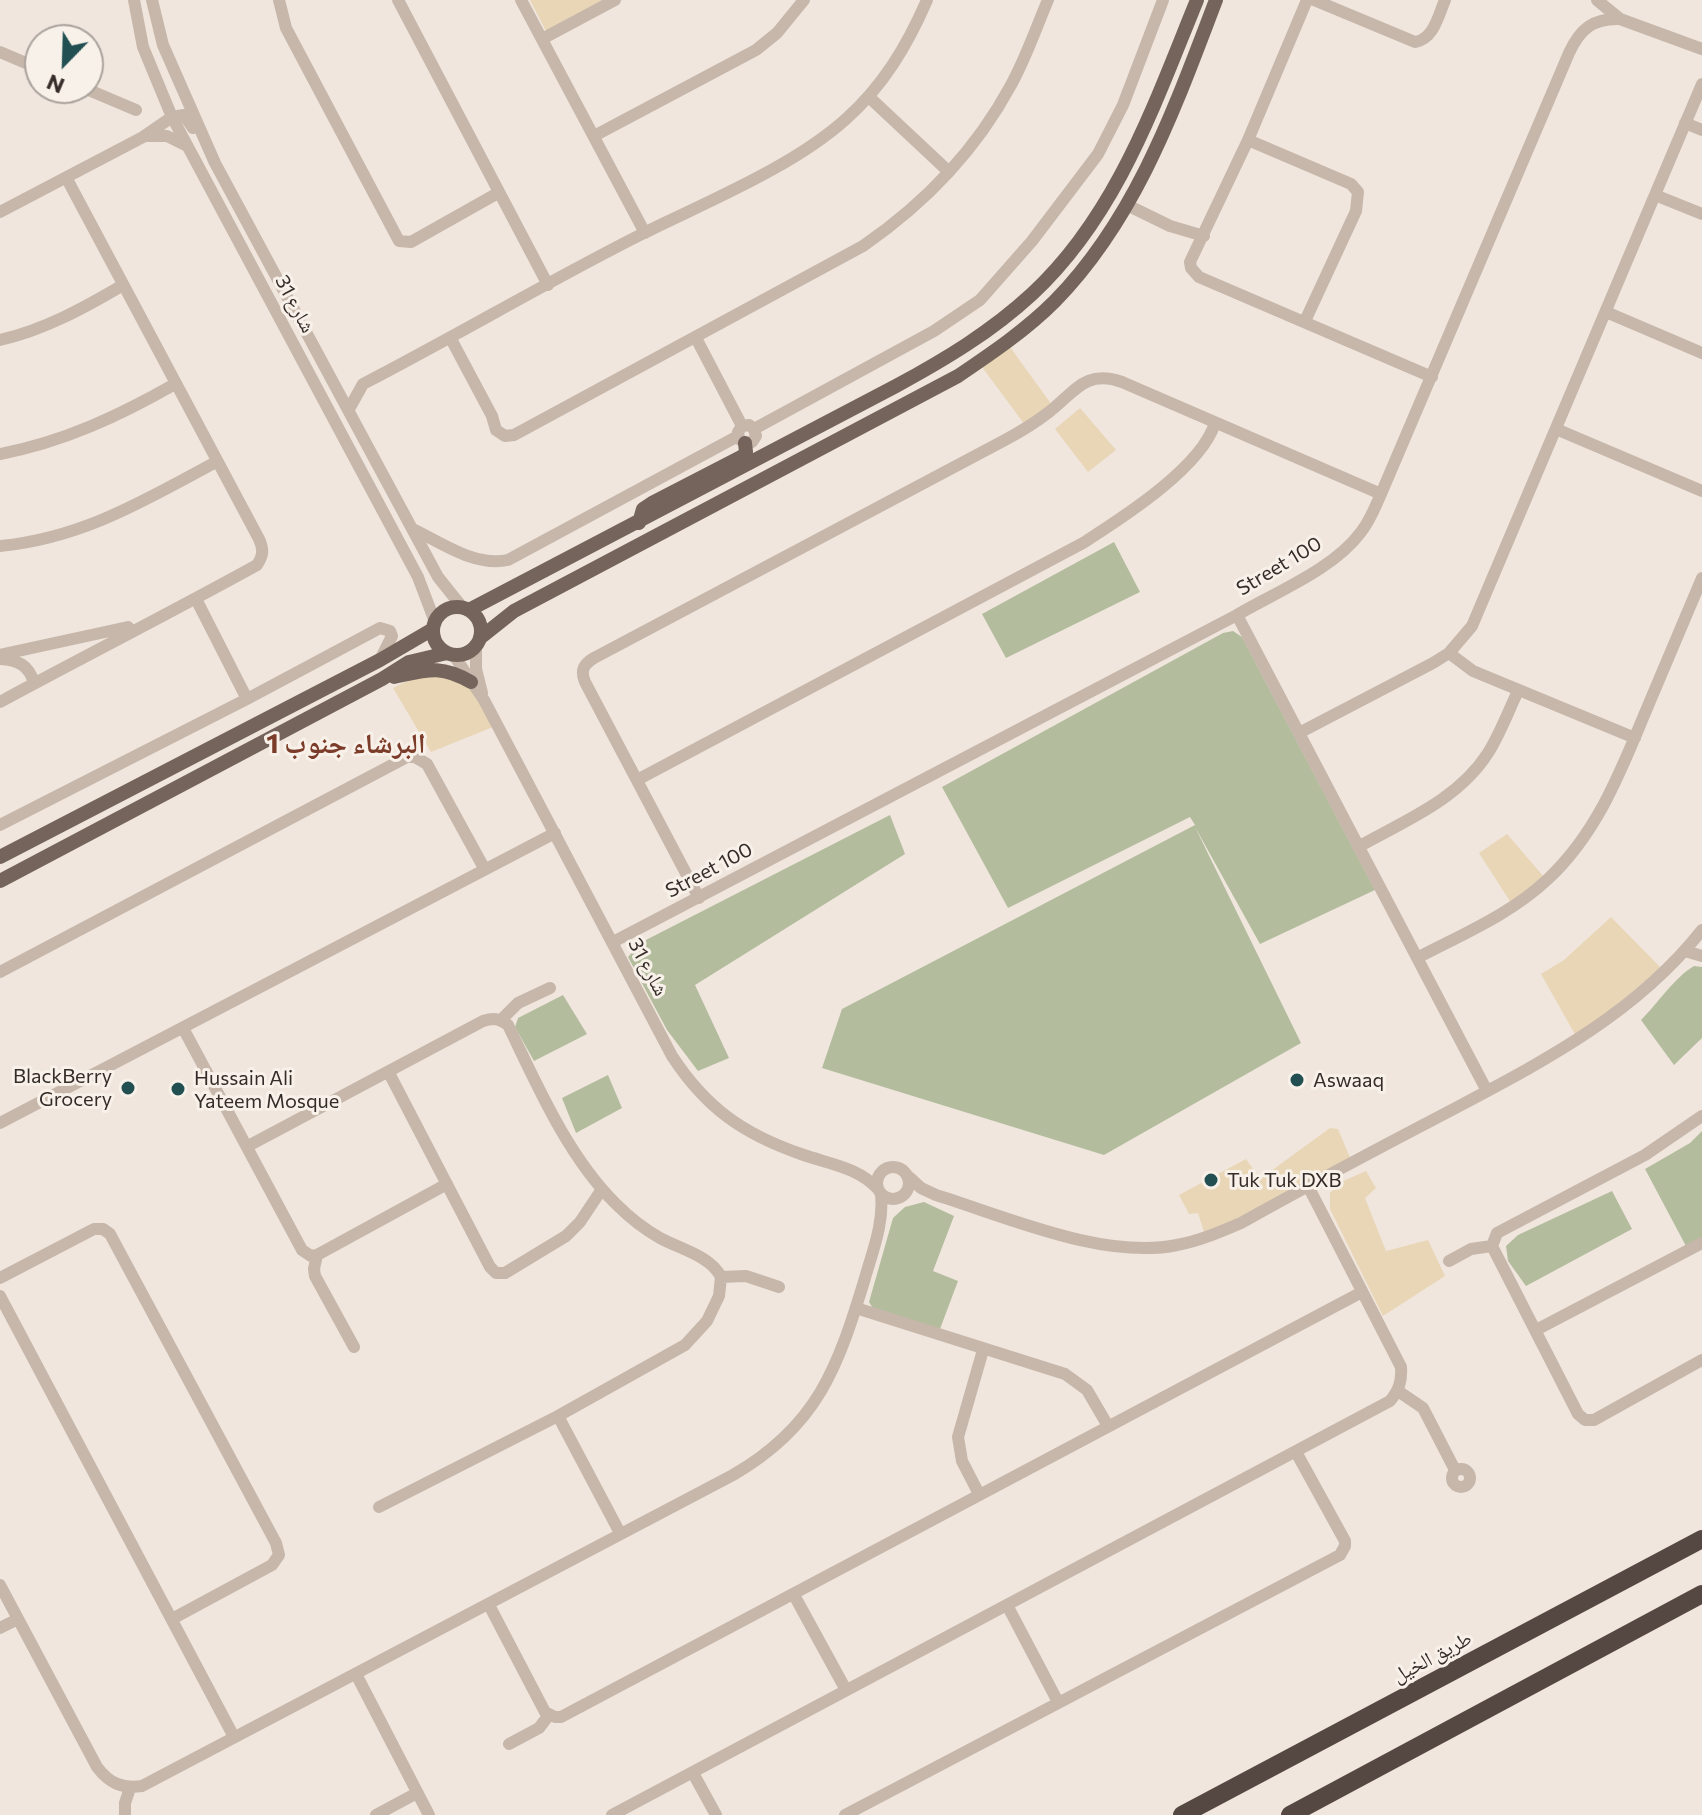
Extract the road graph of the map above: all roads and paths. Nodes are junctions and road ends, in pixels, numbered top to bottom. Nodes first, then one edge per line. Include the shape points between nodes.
1 (134, 0) edge
2 (152, 0) edge
3 (279, 0) edge
4 (398, 0) edge
5 (521, 0) edge
6 (615, 0) edge
7 (804, 0) edge
8 (927, 0) edge
9 (1048, 0) edge
10 (1163, 0) edge
11 (1197, 0) edge
12 (1216, 0) edge
13 (1307, 0) edge
14 (1314, 0) edge
15 (1445, 0) edge
16 (1597, 0) edge
17 (1620, 19) junction
18 (542, 39) junction
19 (1702, 49) edge
20 (0, 52) edge
21 (24, 62) edge
22 (1702, 84) edge
23 (104, 96) edge
24 (869, 97) junction
25 (136, 110) dead end
26 (172, 117) junction
27 (1685, 123) junction
28 (1702, 130) edge
29 (594, 136) junction
30 (143, 137) junction
31 (1248, 140) junction
32 (191, 150) junction
33 (215, 163) junction
34 (948, 171) junction
35 (67, 179) junction
36 (498, 193) junction
37 (1655, 195) junction
38 (1127, 205) junction
39 (0, 212) edge
40 (1702, 214) edge
41 (645, 233) junction
42 (1204, 236) junction
43 (123, 285) junction
44 (548, 285) junction
45 (1606, 312) junction
46 (1305, 321) junction
47 (696, 338) junction
48 (451, 339) junction
49 (0, 340) edge
50 (1702, 353) edge
51 (1432, 377) junction
52 (335, 383) junction
53 (175, 384) junction
54 (363, 384) junction
55 (349, 409) junction
56 (1215, 423) junction
57 (1556, 429) junction
58 (745, 434) junction
59 (0, 454) edge
60 (216, 462) junction
61 (1702, 491) edge
62 (1381, 494) junction
63 (639, 523) junction
64 (415, 530) junction
65 (0, 546) edge
66 (1702, 578) edge
67 (196, 599) junction
68 (466, 609) junction
69 (1237, 615) junction
70 (146, 623) junction
71 (434, 625) junction
72 (478, 642) junction
73 (450, 653) junction
74 (1449, 653) junction
75 (0, 657) edge
76 (380, 660) junction
77 (382, 679) junction
78 (471, 682) junction
79 (34, 683) junction
80 (1518, 691) junction
81 (247, 699) junction
82 (484, 700) junction
83 (0, 702) edge
84 (1299, 733) junction
85 (1635, 738) junction
86 (637, 780) junction
87 (80, 814) junction
88 (0, 825) edge
89 (555, 833) junction
90 (1358, 847) junction
91 (0, 857) edge
92 (33, 864) junction
93 (484, 868) junction
94 (0, 881) edge
95 (699, 898) junction
96 (1702, 934) edge
97 (613, 942) junction
98 (1685, 951) junction
99 (1702, 956) edge
100 (1419, 957) junction
101 (0, 972) edge
102 (550, 988) dead end
103 (501, 1020) junction
104 (183, 1028) junction
105 (389, 1073) junction
106 (1487, 1091) junction
107 (1702, 1116) edge
108 (0, 1123) edge
109 (248, 1146) junction
110 (884, 1169) junction
111 (855, 1171) junction
112 (909, 1177) junction
113 (447, 1184) junction
114 (1308, 1186) junction
115 (602, 1189) junction
116 (880, 1192) junction
117 (936, 1195) junction
118 (900, 1198) junction
119 (881, 1224) junction
120 (1702, 1243) edge
121 (1492, 1246) junction
122 (317, 1255) junction
123 (1449, 1261) dead end
124 (721, 1277) junction
125 (0, 1278) edge
126 (779, 1287) dead end
127 (1362, 1292) junction
128 (0, 1296) edge
129 (856, 1308) junction
130 (1536, 1330) junction
131 (354, 1347) dead end
132 (983, 1350) junction
133 (1702, 1360) edge
134 (1398, 1391) junction
135 (558, 1416) junction
136 (1108, 1426) junction
137 (1296, 1452) junction
138 (1455, 1470) dead end
139 (979, 1494) junction
140 (379, 1507) dead end
141 (620, 1533) junction
142 (1702, 1539) edge
143 (0, 1585) edge
144 (1702, 1594) edge
145 (794, 1595) junction
146 (489, 1605) junction
147 (1007, 1605) junction
148 (18, 1619) junction
149 (172, 1619) junction
150 (0, 1628) edge
151 (356, 1674) junction
152 (846, 1690) junction
153 (1058, 1702) junction
154 (549, 1715) junction
155 (234, 1737) junction
156 (509, 1744) dead end
157 (693, 1773) junction
158 (130, 1788) junction
159 (417, 1793) junction
160 (125, 1815) edge
161 (376, 1815) edge
162 (429, 1815) edge
163 (612, 1815) edge
164 (716, 1815) edge
165 (845, 1815) edge
166 (1182, 1815) edge
167 (1290, 1815) edge

1 - 26 street, شارع 31 via 143,47
2 - 33 street, شارع 31 via 163,45
3 - 36 street via 286,28 396,239 411,242
4 - 36 street
5 - 18 street
6 - 18 street
7 - 29 street via 756,50
8 - 24 street via 906,45
9 - 34 street via 995,114
10 - 58 street via 1098,154 980,300 934,331
11 - 63 main road via 1144,130 1108,200 1033,293 942,361
12 - 38 main road via 1164,136
13 - 31 street
14 - 15 street via 1415,42 1430,35
16 - 17 street
17 - 19 street
17 - 51 street, Street 100 via 1593,22 1574,41
18 - 29 street
20 - 21 street
22 - 27 street
23 - 25 street
24 - 34 street
24 - 41 street via 845,121 793,156
26 - 30 street
26 - 32 street, شارع 31
26 - 33 street via 186,117
27 - 28 street
27 - 37 street
29 - 41 street
30 - 32 street via 167,136
30 - 35 street
31 - 42 street
31 - 46 street via 1351,184 1358,192 1356,211
32 - 71 street, شارع 31 via 418,577
33 - 52 street, شارع 31
34 - 47 street via 913,208 863,246
35 - 39 street
35 - 43 street
36 - 44 street
37 - 40 street
37 - 45 street
38 - 42 street
38 - 72 main road via 1097,252 1053,303 969,369 514,611
41 - 44 street
42 - 46 street via 1190,262 1194,274
43 - 49 street via 82,309
43 - 53 street
44 - 48 street
45 - 50 street
45 - 57 street
46 - 51 street
47 - 48 street via 505,436 496,430
47 - 58 street
48 - 54 street
51 - 62 street, Street 100
52 - 54 street
52 - 55 street, شارع 31
53 - 59 street via 84,430
53 - 60 street
54 - 55 street
55 - 64 street, شارع 31
56 - 62 street
56 - 86 street via 1206,444 1171,478 1083,543
56 - 86 street via 1111,379 1089,380 1005,440 594,658 584,665 582,676
57 - 61 street
57 - 74 street via 1480,609
58 - 63 main road via 743,456 652,503 643,509
58 - 64 street via 508,560 496,563 468,556
60 - 65 street via 103,522 65,535
60 - 67 street via 259,539 262,557 257,565
62 - 69 street, Street 100 via 1348,547
63 - 68 main road
64 - 68 street, شارع 31 via 438,577
66 - 85 street
67 - 70 street
67 - 81 street
68 - 71 main road via 445,610
68 - 72 main road via 480,625
69 - 84 street
69 - 95 street, Street 100
70 - 75 street
70 - 79 street
71 - 73 main road via 436,643
71 - 76 main road
72 - 73 main road via 464,653
72 - 82 street, شارع 31 via 476,669
73 - 77 main road via 409,662
73 - 78 street, شارع 31
74 - 80 street via 1473,671
74 - 84 street
75 - 79 street via 26,667
76 - 81 street via 392,636 380,628
76 - 87 main road
77 - 78 main road via 434,669
77 - 92 main road
78 - 82 street, شارع 31
79 - 83 street
80 - 85 street
80 - 90 street via 1488,753 1458,788
81 - 88 street
82 - 89 street, شارع 31
84 - 90 street
85 - 100 street via 1602,811 1548,880 1500,914
86 - 95 street
87 - 91 main road
87 - 92 main road via 73,824 28,849
89 - 93 street
89 - 97 street, شارع 31
90 - 100 street
92 - 94 main road
93 - 101 street via 427,764 407,757
93 - 104 street
95 - 97 street, Street 100
96 - 98 street
97 - 111 street, شارع 31 via 672,1056 705,1099 749,1132
98 - 99 street
98 - 106 street via 1616,1015
100 - 106 street
102 - 103 street via 511,1007
103 - 105 street via 483,1021
103 - 115 street via 571,1147
104 - 108 street
104 - 109 street
105 - 109 street
105 - 113 street
106 - 114 street
107 - 121 street via 1645,1155 1497,1233
109 - 122 street via 302,1250
110 - 111 street, شارع 31
110 - 112 street via 897,1167
110 - 116 street via 877,1179
111 - 116 street, شارع 31
112 - 117 street
112 - 118 street via 909,1188
113 - 115 street via 496,1273 505,1273 566,1236
113 - 122 street
114 - 117 street via 1208,1237 1142,1249 1107,1247
114 - 127 street
115 - 124 street via 656,1236 711,1263
116 - 118 street via 886,1198
116 - 119 street
117 - 118 street
118 - 119 street
119 - 129 street
120 - 130 street
121 - 123 street via 1471,1249
121 - 130 street
122 - 131 street via 315,1276
124 - 126 street via 746,1276
124 - 135 street via 707,1321 685,1345
125 - 149 street via 94,1229 110,1234 276,1543 279,1555 272,1565
127 - 134 street via 1401,1367
127 - 136 street
128 - 149 street
129 - 132 street
129 - 141 street via 832,1373 791,1432 754,1463
130 - 133 street via 1585,1420 1594,1420
132 - 136 street via 1077,1381
132 - 139 street via 958,1437 962,1461
134 - 137 street via 1390,1401
134 - 138 street via 1423,1408
135 - 140 street
135 - 141 street
136 - 139 street
137 - 147 street
137 - 153 street via 1345,1541 1343,1551
139 - 145 street
141 - 146 street
142 - 166 highway, طريق الخيل
143 - 148 street
144 - 167 highway
145 - 152 street
145 - 154 street via 561,1717
146 - 151 street
146 - 154 street
147 - 152 street
147 - 153 street
148 - 150 street
148 - 158 street via 97,1767 105,1778
149 - 155 street
151 - 155 street
151 - 159 street
152 - 157 street
153 - 165 street
154 - 156 street via 539,1728
155 - 158 street
157 - 163 street
157 - 164 street
158 - 160 street
159 - 161 street
159 - 162 street

